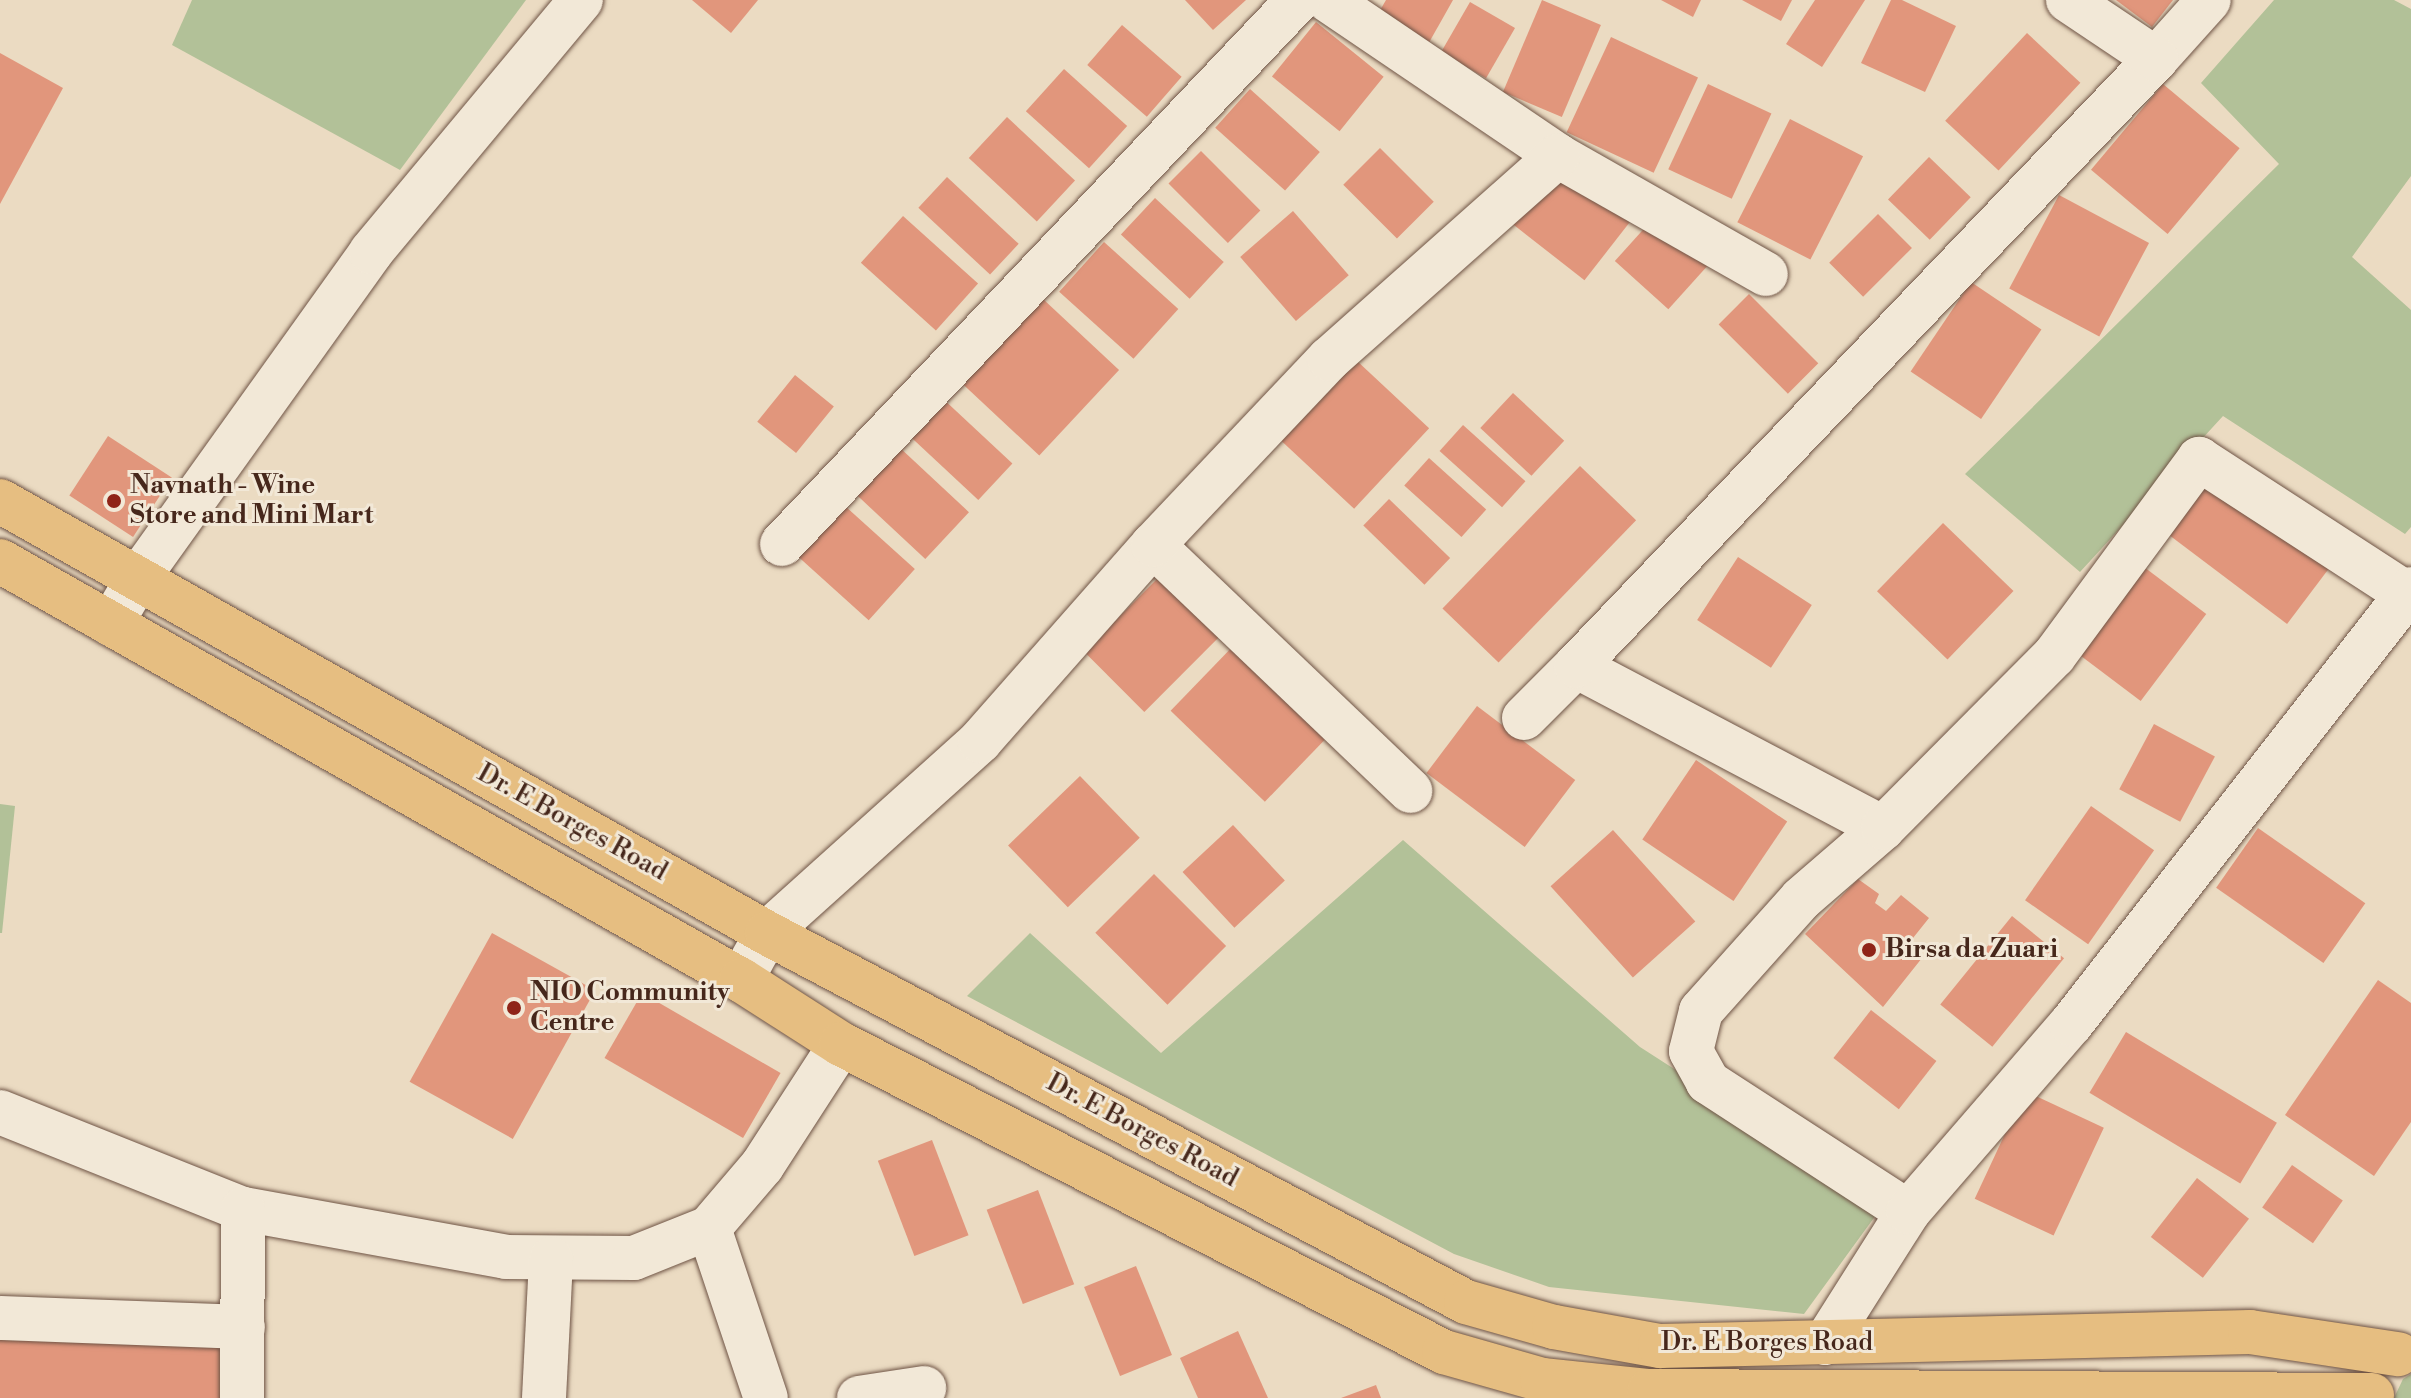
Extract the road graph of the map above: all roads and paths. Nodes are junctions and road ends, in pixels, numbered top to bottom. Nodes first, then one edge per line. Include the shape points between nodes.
1 (581, 0) edge
2 (1298, 0) edge
3 (1328, 0) edge
4 (2068, 0) edge
5 (2209, 0) edge
6 (2156, 59) junction
7 (1558, 156) junction
8 (1766, 274) dead end
9 (0, 501) edge
10 (782, 544) dead end
11 (1153, 545) junction
12 (0, 561) edge
13 (138, 578) junction
14 (2409, 592) edge
15 (111, 624) junction
16 (1576, 666) junction
17 (1524, 718) dead end
18 (1410, 791) dead end
19 (1883, 828) junction
20 (767, 933) junction
21 (741, 980) junction
22 (841, 1044) junction
23 (0, 1112) edge
24 (243, 1209) junction
25 (1908, 1212) junction
26 (709, 1228) junction
27 (551, 1259) junction
28 (0, 1318) edge
29 (243, 1327) junction
30 (1825, 1343) junction
31 (1660, 1346) junction
32 (2404, 1350) edge
33 (924, 1388) dead end
34 (1646, 1394) edge
35 (2057, 1395) edge
36 (2272, 1396) edge
37 (2371, 1397) edge
38 (242, 1398) edge
39 (544, 1398) edge
40 (766, 1398) edge
41 (859, 1398) edge

1 - 13 street via 371,252
2 - 10 street
3 - 7 street
4 - 6 street
5 - 6 street
6 - 16 street
7 - 8 street
7 - 11 street via 1329,359
9 - 13 main road, Dr. E Borges Road
11 - 18 street
11 - 20 street via 980,741
12 - 15 main road, Dr. E Borges Road
13 - 15 street
13 - 20 main road, Dr. E Borges Road
14 - 19 street via 2199,459 2054,656
14 - 25 street via 2071,1024
15 - 21 main road, Dr. E Borges Road
16 - 17 street
16 - 19 street
19 - 25 street via 1801,899 1701,1011 1691,1051 1708,1082
20 - 21 street
20 - 31 main road, Dr. E Borges Road via 1466,1302 1554,1327
21 - 22 main road, Dr. E Borges Road
22 - 26 street via 762,1166
22 - 34 main road, Dr. E Borges Road via 1444,1352 1542,1380
23 - 24 street
24 - 27 street via 506,1257
24 - 29 street
25 - 30 street
26 - 27 street via 634,1258
26 - 40 street
27 - 39 street
28 - 29 street
29 - 38 street
30 - 31 main road, Dr. E Borges Road
30 - 32 main road, Dr. E Borges Road via 2250,1332
31 - 34 street
32 - 37 main road via 2378,1377
33 - 41 street
34 - 35 main road, Dr. E Borges Road
35 - 36 main road, Dr. E Borges Road
36 - 37 main road, Dr. E Borges Road

